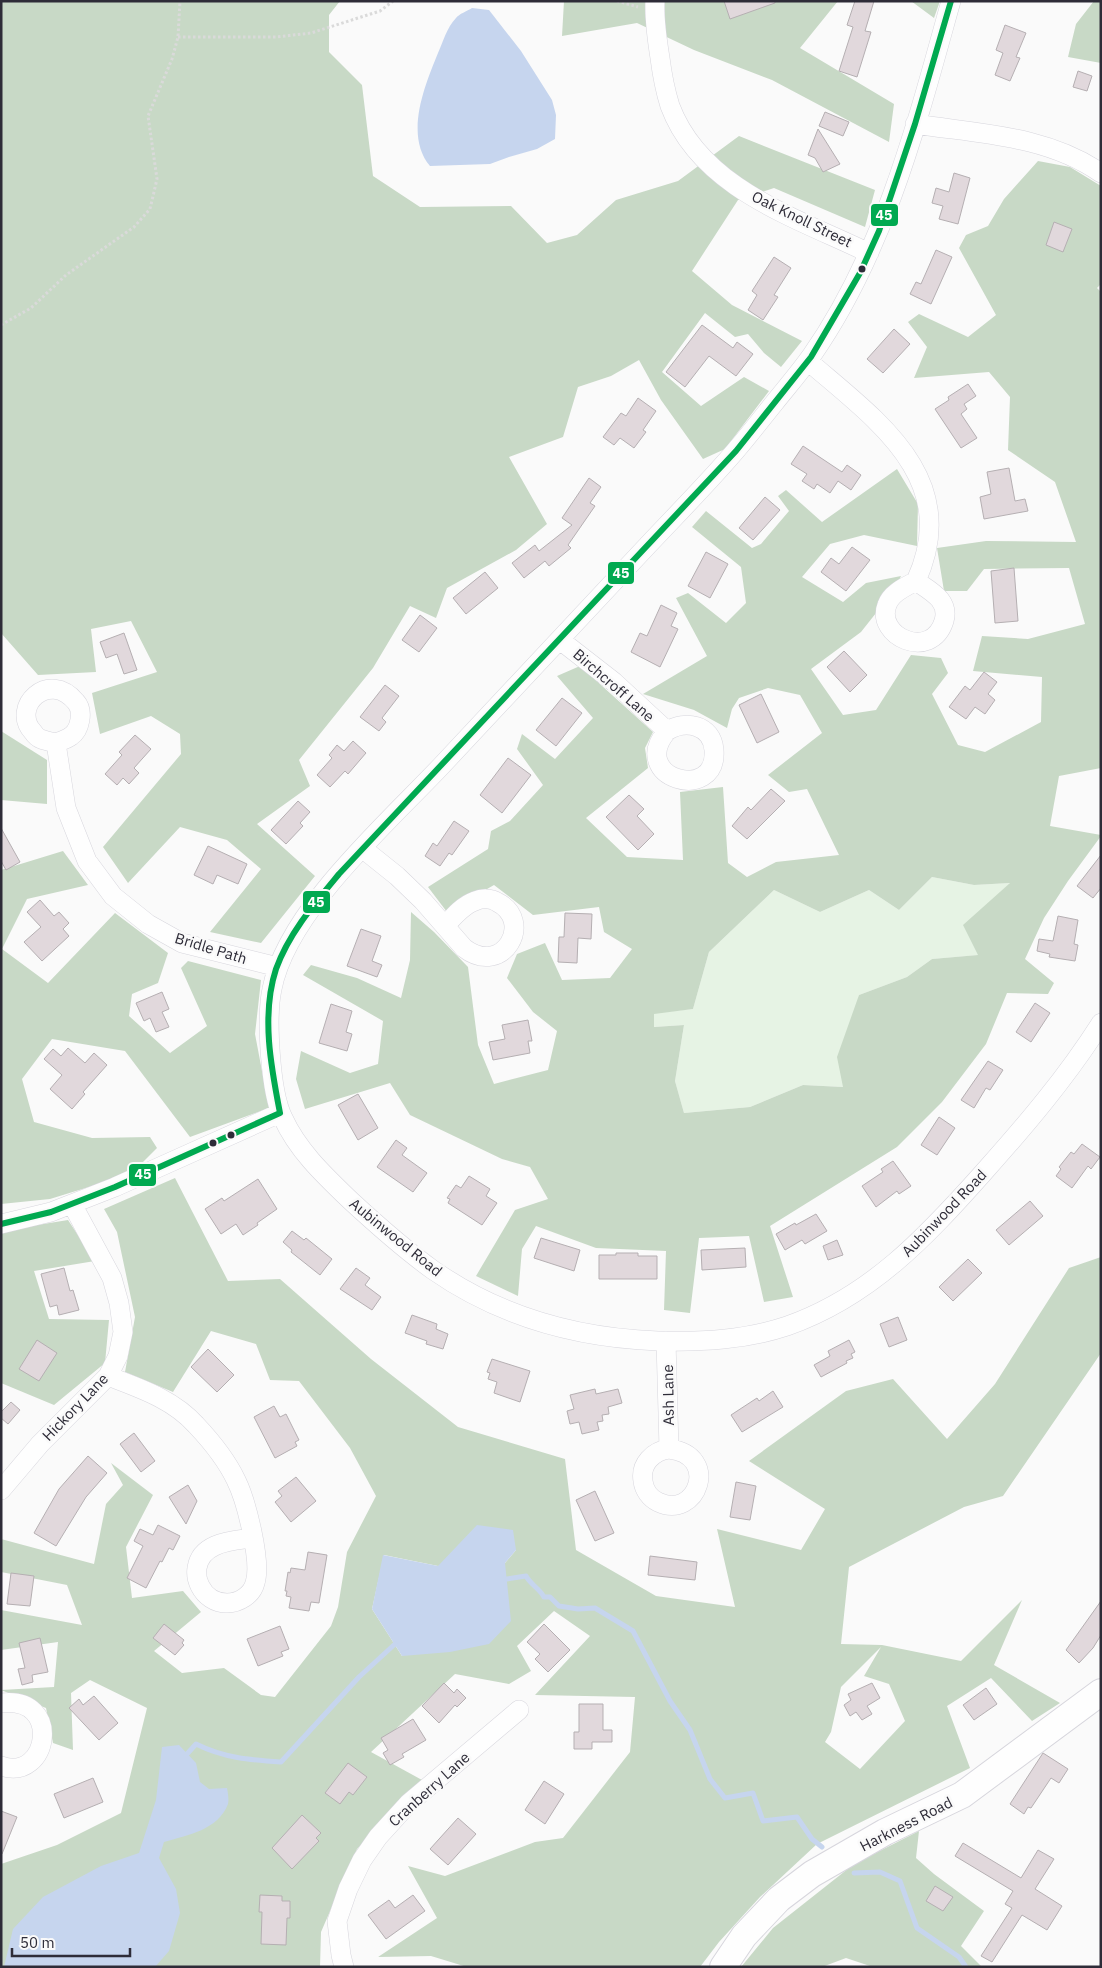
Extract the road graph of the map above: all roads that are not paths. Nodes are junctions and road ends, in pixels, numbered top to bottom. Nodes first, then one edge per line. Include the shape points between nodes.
1 (951, 1) edge
2 (654, 7) edge
3 (915, 124) junction
4 (1101, 173) edge
5 (869, 253) junction
6 (808, 361) junction
7 (916, 581) dead end
8 (560, 640) junction
9 (667, 731) dead end
10 (56, 743) dead end
11 (362, 848) junction
12 (444, 926) dead end
13 (278, 967) junction
14 (1101, 1024) edge
15 (280, 1113) junction
16 (72, 1204) junction
17 (1, 1224) edge
18 (666, 1341) junction
19 (108, 1376) junction
20 (669, 1448) dead end
21 (1, 1490) edge
22 (252, 1538) dead end
23 (1098, 1698) edge
24 (1, 1704) edge
25 (519, 1710) dead end
26 (1, 1766) edge
27 (344, 1967) edge
28 (723, 1967) edge

1 - 3 street, Aubinwood Road
2 - 5 street, Oak Knoll Street via 664,87 680,126 705,160 722,176 767,205
3 - 4 street via 1032,141 1074,157
3 - 5 street, Aubinwood Road
5 - 6 street, Aubinwood Road
6 - 7 street via 888,432 914,468 926,502 930,526 927,550
6 - 8 street, Aubinwood Road via 736,451
8 - 9 street, Birchcroff Lane via 614,682
8 - 11 street, Aubinwood Road
10 - 13 street, Bridle Path via 66,808 87,861 113,896 148,924 182,943
11 - 12 street via 397,876
11 - 13 street, Aubinwood Road via 316,902
13 - 15 street, Aubinwood Road via 269,1006 271,1060
14 - 18 street, Aubinwood Road via 1026,1125 944,1217 886,1270 848,1297 787,1326 736,1339
15 - 16 street
15 - 18 street, Aubinwood Road via 314,1165 410,1252 452,1282 493,1304 547,1325 610,1337
16 - 17 street
16 - 19 street, Hickory Lane via 112,1278 119,1303 123,1332 118,1356
18 - 20 street, Ash Lane
19 - 21 street, Hickory Lane via 40,1444
19 - 22 street via 161,1398 194,1423 219,1451 237,1481 251,1524
23 - 28 main road, Harkness Road via 962,1795 885,1832 806,1879 779,1899 744,1936
24 - 26 street via 16,1703 31,1709 38,1717 43,1737 41,1748 27,1764 17,1768
25 - 27 street, Cranberry Lane via 409,1803 362,1860 337,1922

